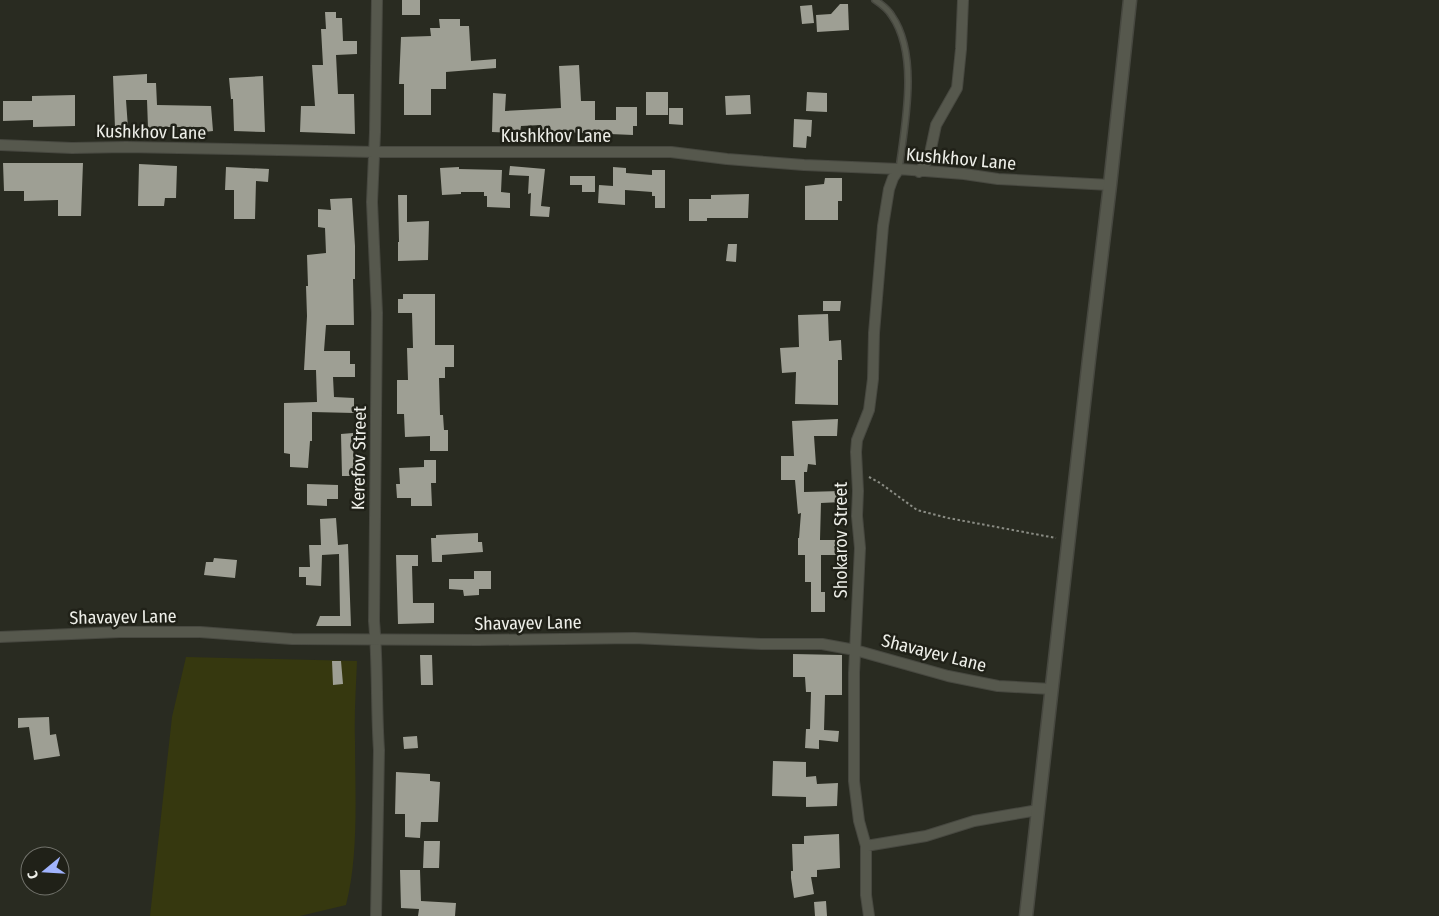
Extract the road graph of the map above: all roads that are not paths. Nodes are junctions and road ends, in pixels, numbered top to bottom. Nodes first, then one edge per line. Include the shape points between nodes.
1 (377, 0) edge
2 (875, 0) edge
3 (963, 0) edge
4 (1130, 0) edge
5 (0, 145) edge
6 (374, 152) junction
7 (898, 169) junction
8 (919, 172) junction
9 (1110, 185) junction
10 (0, 637) edge
11 (376, 640) junction
12 (855, 650) junction
13 (1051, 689) junction
14 (1038, 810) junction
15 (866, 846) junction
16 (376, 916) edge
17 (869, 916) edge
18 (1026, 916) edge

1 - 6 street, Kerefov Street
2 - 7 lane via 892,15 903,38 905,51 907,91
3 - 8 street via 957,88 936,125 929,158
4 - 9 street
5 - 6 street, Kushkhov Lane
6 - 7 street, Kushkhov Lane via 671,152 804,165
6 - 11 street, Kerefov Street
7 - 8 street, Kushkhov Lane
7 - 12 street, Shokarov Street via 889,189 880,245 869,410 856,452 856,516 860,548
8 - 9 street, Kushkhov Lane
9 - 13 street
10 - 11 street, Shavayev Lane via 200,632 292,639
11 - 12 street, Shavayev Lane via 634,638 822,644
11 - 16 street, Kerefov Street via 379,750
12 - 13 street, Shavayev Lane via 956,678 998,686
12 - 15 street, Shokarov Street via 855,795
13 - 14 street
14 - 15 street via 974,821 926,836
14 - 18 street
15 - 17 street, Shokarov Street

